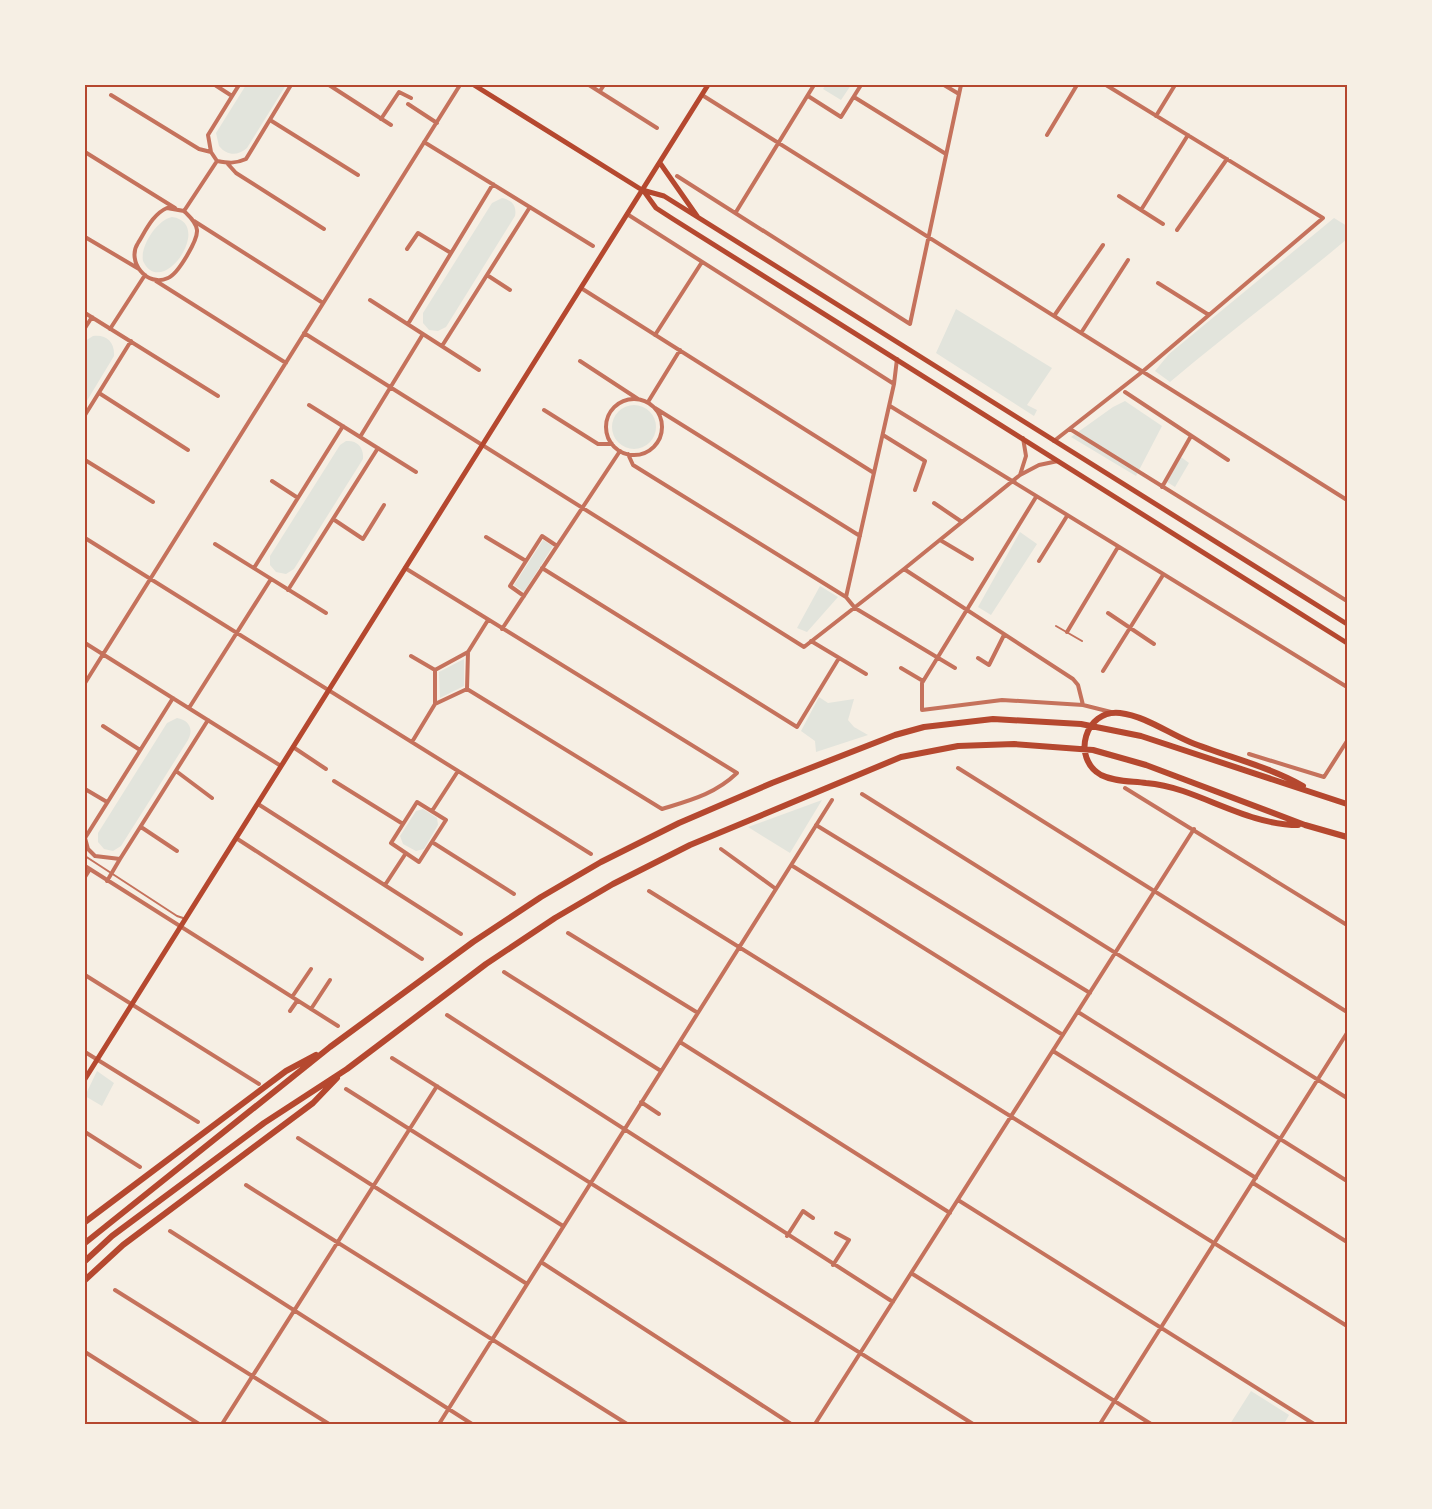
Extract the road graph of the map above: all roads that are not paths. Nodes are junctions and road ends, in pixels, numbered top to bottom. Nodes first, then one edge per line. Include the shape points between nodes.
1 (215, 85) edge
2 (239, 85) edge
3 (291, 85) edge
4 (329, 85) edge
5 (460, 85) edge
6 (474, 85) edge
7 (590, 85) edge
8 (604, 85) edge
9 (708, 85) edge
10 (814, 85) edge
11 (861, 85) edge
12 (944, 85) edge
13 (961, 85) edge
14 (1077, 85) edge
15 (1106, 85) edge
16 (1175, 85) edge
17 (600, 91) junction
18 (959, 94) junction
19 (111, 95) dead end
20 (702, 95) junction
21 (232, 96) junction
22 (808, 96) junction
23 (854, 97) junction
24 (411, 98) dead end
25 (408, 104) dead end
26 (1156, 116) junction
27 (381, 119) junction
28 (270, 120) junction
29 (437, 122) junction
30 (391, 125) dead end
31 (658, 128) dead end
32 (1047, 135) dead end
33 (1188, 135) junction
34 (424, 142) junction
35 (778, 143) junction
36 (85, 152) edge
37 (211, 152) junction
38 (946, 154) junction
39 (1227, 159) junction
40 (217, 161) junction
41 (227, 163) junction
42 (660, 163) junction
43 (358, 175) dead end
44 (677, 176) dead end
45 (493, 184) junction
46 (642, 190) junction
47 (1119, 196) dead end
48 (530, 207) junction
49 (175, 208) junction
50 (1141, 210) junction
51 (184, 211) junction
52 (736, 212) junction
53 (627, 214) junction
54 (699, 218) junction
55 (192, 220) junction
56 (1163, 224) dead end
57 (324, 229) dead end
58 (1177, 230) dead end
59 (85, 237) edge
60 (928, 238) junction
61 (1103, 245) dead end
62 (593, 246) dead end
63 (407, 249) dead end
64 (451, 253) junction
65 (1128, 260) dead end
66 (702, 262) junction
67 (139, 269) junction
68 (144, 275) junction
69 (487, 275) junction
70 (154, 279) junction
71 (1158, 283) dead end
72 (581, 288) junction
73 (510, 290) dead end
74 (370, 300) dead end
75 (323, 303) junction
76 (85, 313) edge
77 (1209, 315) junction
78 (1054, 316) junction
79 (92, 317) junction
80 (408, 324) junction
81 (85, 328) edge
82 (110, 329) junction
83 (304, 333) junction
84 (1081, 333) junction
85 (423, 334) junction
86 (655, 335) junction
87 (131, 341) junction
88 (442, 346) junction
89 (680, 350) junction
90 (897, 359) junction
91 (580, 361) dead end
92 (286, 363) junction
93 (479, 370) dead end
94 (1142, 372) junction
95 (894, 384) junction
96 (391, 387) junction
97 (1125, 392) dead end
98 (99, 393) junction
99 (218, 396) dead end
100 (638, 399) junction
101 (648, 402) junction
102 (309, 405) dead end
103 (890, 406) junction
104 (655, 408) junction
105 (544, 410) dead end
106 (85, 415) edge
107 (343, 426) junction
108 (1070, 429) junction
109 (883, 435) junction
110 (1191, 436) junction
111 (360, 437) junction
112 (1023, 438) junction
113 (1054, 441) junction
114 (483, 444) junction
115 (612, 444) junction
116 (378, 448) junction
117 (188, 450) dead end
118 (620, 451) junction
119 (628, 454) junction
120 (85, 460) edge
121 (1060, 460) junction
122 (1228, 460) dead end
123 (416, 472) dead end
124 (874, 473) junction
125 (1020, 474) junction
126 (272, 481) dead end
127 (1012, 482) junction
128 (1162, 487) junction
129 (916, 490) dead end
130 (1036, 497) junction
131 (298, 498) junction
132 (1347, 500) edge
133 (153, 502) dead end
134 (934, 504) dead end
135 (384, 505) dead end
136 (582, 507) junction
137 (1067, 516) junction
138 (332, 519) junction
139 (962, 522) junction
140 (860, 536) junction
141 (85, 538) edge
142 (486, 538) dead end
143 (940, 540) junction
144 (215, 544) dead end
145 (557, 546) junction
146 (1118, 547) junction
147 (972, 559) dead end
148 (526, 561) junction
149 (1039, 561) dead end
150 (254, 568) junction
151 (406, 568) junction
152 (542, 568) junction
153 (904, 569) junction
154 (1163, 575) junction
155 (150, 578) junction
156 (271, 579) junction
157 (288, 590) junction
158 (524, 596) junction
159 (846, 597) junction
160 (1347, 601) edge
161 (855, 608) junction
162 (967, 610) junction
163 (326, 613) dead end
164 (1108, 613) dead end
165 (488, 620) junction
166 (1347, 624) edge
167 (1056, 626) dead end
168 (1130, 627) junction
169 (502, 629) junction
170 (1067, 632) junction
171 (237, 633) junction
172 (1004, 634) junction
173 (811, 641) junction
174 (1082, 641) dead end
175 (85, 643) edge
176 (1347, 643) edge
177 (1154, 644) dead end
178 (468, 652) junction
179 (103, 654) junction
180 (411, 656) dead end
181 (839, 658) junction
182 (936, 658) junction
183 (978, 658) dead end
184 (900, 668) dead end
185 (955, 668) dead end
186 (435, 670) junction
187 (1102, 671) dead end
188 (866, 674) dead end
189 (923, 682) junction
190 (85, 683) edge
191 (1347, 687) edge
192 (467, 689) junction
193 (329, 690) junction
194 (173, 698) junction
195 (435, 704) junction
196 (1083, 705) junction
197 (189, 708) junction
198 (1136, 717) dead end
199 (208, 720) junction
200 (103, 726) dead end
201 (1347, 741) edge
202 (412, 742) junction
203 (293, 748) junction
204 (140, 750) junction
205 (1249, 754) dead end
206 (281, 766) junction
207 (958, 768) dead end
208 (326, 769) dead end
209 (458, 771) junction
210 (176, 772) junction
211 (334, 781) dead end
212 (1125, 788) dead end
213 (85, 789) edge
214 (862, 794) dead end
215 (1316, 794) junction
216 (212, 798) dead end
217 (832, 800) dead end
218 (107, 802) junction
219 (258, 804) junction
220 (1347, 804) edge
221 (432, 811) junction
222 (403, 824) junction
223 (816, 825) junction
224 (1305, 825) junction
225 (141, 827) junction
226 (1194, 829) junction
227 (1347, 837) edge
228 (85, 838) edge
229 (236, 838) junction
230 (432, 842) junction
231 (721, 849) dead end
232 (177, 851) dead end
233 (406, 853) junction
234 (591, 854) dead end
235 (85, 856) edge
236 (120, 859) junction
237 (791, 864) junction
238 (85, 866) edge
239 (90, 869) junction
240 (112, 873) junction
241 (85, 877) edge
242 (107, 880) junction
243 (385, 885) junction
244 (776, 889) junction
245 (648, 891) dead end
246 (1155, 892) junction
247 (514, 894) dead end
248 (186, 918) junction
249 (1347, 925) edge
250 (181, 926) junction
251 (568, 933) dead end
252 (461, 934) dead end
253 (739, 948) junction
254 (1116, 953) junction
255 (422, 958) dead end
256 (311, 969) dead end
257 (504, 972) dead end
258 (85, 975) edge
259 (330, 980) dead end
260 (1090, 993) junction
261 (292, 997) junction
262 (297, 1000) junction
263 (132, 1004) junction
264 (311, 1009) junction
265 (290, 1011) dead end
266 (1078, 1012) junction
267 (1347, 1012) edge
268 (698, 1013) junction
269 (447, 1015) dead end
270 (338, 1026) dead end
271 (1347, 1034) edge
272 (1064, 1035) junction
273 (680, 1042) junction
274 (330, 1047) junction
275 (1053, 1051) junction
276 (85, 1052) edge
277 (392, 1058) dead end
278 (97, 1060) junction
279 (347, 1069) junction
280 (661, 1071) junction
281 (85, 1079) edge
282 (1318, 1080) junction
283 (259, 1084) dead end
284 (436, 1086) junction
285 (346, 1089) dead end
286 (1347, 1098) edge
287 (641, 1102) junction
288 (659, 1114) dead end
289 (1011, 1117) junction
290 (198, 1122) dead end
291 (409, 1129) junction
292 (624, 1130) junction
293 (85, 1132) edge
294 (298, 1138) dead end
295 (1280, 1139) junction
296 (140, 1167) dead end
297 (1256, 1178) junction
298 (1347, 1181) edge
299 (591, 1183) junction
300 (1253, 1183) junction
301 (246, 1185) dead end
302 (373, 1186) junction
303 (958, 1200) junction
304 (950, 1213) junction
305 (813, 1218) dead end
306 (85, 1222) edge
307 (564, 1226) junction
308 (170, 1232) dead end
309 (836, 1232) dead end
310 (787, 1236) junction
311 (338, 1242) junction
312 (1347, 1242) edge
313 (85, 1243) edge
314 (1214, 1243) junction
315 (85, 1261) edge
316 (541, 1262) junction
317 (833, 1265) junction
318 (912, 1274) junction
319 (85, 1280) edge
320 (527, 1284) junction
321 (115, 1290) dead end
322 (893, 1302) junction
323 (294, 1311) junction
324 (1347, 1326) edge
325 (1161, 1328) junction
326 (492, 1340) junction
327 (85, 1352) edge
328 (861, 1353) junction
329 (253, 1376) junction
330 (1115, 1401) junction
331 (448, 1409) junction
332 (199, 1424) edge
333 (222, 1424) edge
334 (329, 1424) edge
335 (439, 1424) edge
336 (472, 1424) edge
337 (627, 1424) edge
338 (791, 1424) edge
339 (816, 1424) edge
340 (973, 1424) edge
341 (1100, 1424) edge
342 (1151, 1424) edge
343 (1314, 1424) edge

1 - 21 street
2 - 21 street
3 - 28 street
4 - 27 street
5 - 29 street
6 - 46 main road
7 - 17 street
8 - 17 street
9 - 20 main road
10 - 22 street
11 - 23 street
12 - 18 street
13 - 18 street
14 - 32 street
15 - 26 street
16 - 26 street
17 - 31 street
18 - 38 street
19 - 37 street via 200,149
20 - 35 street
20 - 42 main road
21 - 37 street via 208,135
22 - 23 street via 840,117
22 - 35 street
23 - 38 street
24 - 27 street via 398,92
25 - 29 street
26 - 33 street
27 - 30 street
28 - 41 street via 246,159
28 - 43 street
29 - 34 street
33 - 39 street
33 - 50 street
34 - 45 street
34 - 75 street
35 - 52 street
35 - 60 street
36 - 49 street
37 - 40 street
38 - 60 street
39 - 58 street
39 - 77 street via 1323,218
40 - 41 street
40 - 51 street
41 - 57 street via 236,173
42 - 46 main road
42 - 54 main road
44 - 52 street
45 - 48 street
45 - 64 street
46 - 53 main road
46 - 54 main road via 664,196
46 - 90 main road via 656,208
47 - 50 street
48 - 62 street
48 - 69 street
49 - 51 street
49 - 67 street via 161,210 136,246 134,256
50 - 56 street
51 - 55 street
52 - 60 street via 910,324
53 - 66 street
53 - 72 main road
54 - 113 main road
55 - 70 street via 197,227 197,235 176,273 169,278
55 - 75 street
59 - 67 street
60 - 78 street
61 - 78 street
63 - 64 street via 418,233
64 - 80 street
65 - 84 street
66 - 86 street
66 - 95 street
67 - 68 street
68 - 70 street
68 - 82 street
69 - 73 street
69 - 88 street
70 - 92 street
71 - 77 street
72 - 86 street
72 - 114 main road
74 - 80 street
75 - 83 street
76 - 79 street
77 - 94 street
78 - 84 street
79 - 81 street
79 - 82 street
80 - 85 street
82 - 87 street
83 - 92 street
83 - 96 street
84 - 94 street
85 - 88 street
85 - 96 street
86 - 89 street
87 - 98 street
87 - 99 street
88 - 93 street
89 - 101 street
89 - 124 street
90 - 95 street
90 - 112 main road
91 - 100 street
92 - 155 street
94 - 108 street
94 - 132 street
95 - 103 street
96 - 111 street
96 - 114 street
97 - 110 street
98 - 106 street
98 - 117 street
100 - 101 street
100 - 115 street via 620,403 608,417 606,427
101 - 104 street
102 - 107 street
103 - 109 street
103 - 127 street
104 - 119 street via 662,424 658,441 646,452
104 - 140 street
105 - 115 street via 598,444
107 - 111 street
107 - 131 street
108 - 113 street
108 - 128 street
109 - 124 street
109 - 129 street via 925,461
110 - 122 street
110 - 128 street
111 - 116 street
112 - 121 main road
112 - 125 street via 1026,456
113 - 166 main road
114 - 136 street
114 - 151 main road
115 - 118 street
116 - 123 street
116 - 138 street
118 - 119 street
118 - 136 street
119 - 159 street via 633,465
120 - 133 street
121 - 125 street
121 - 176 main road
124 - 140 street
125 - 127 street
126 - 131 street
127 - 130 street
127 - 139 street
128 - 160 street
130 - 137 street
130 - 162 street
131 - 150 street
134 - 139 street
135 - 138 street via 363,539
136 - 145 street
136 - 173 street via 804,647
137 - 146 street
137 - 149 street
138 - 157 street
139 - 143 street
140 - 159 street
141 - 155 street
142 - 148 street
143 - 147 street
143 - 153 street
144 - 150 street
145 - 148 street via 542,536
145 - 152 street
146 - 154 street
146 - 170 street
148 - 158 street via 510,586
150 - 156 street
151 - 165 street
151 - 193 main road
152 - 158 street
152 - 181 street via 797,727
153 - 161 street
153 - 162 street
154 - 168 street
154 - 191 street
155 - 171 street
155 - 179 street
156 - 157 street
156 - 171 street
157 - 163 street
158 - 169 street
159 - 161 street
161 - 173 street
161 - 182 street
162 - 172 street
162 - 182 street
164 - 168 street
165 - 169 street
165 - 178 street
167 - 170 lane
168 - 177 street
168 - 187 street
169 - 192 street via 737,773 710,794 662,809
170 - 174 lane
171 - 193 street
171 - 197 street
172 - 183 street via 989,665
172 - 196 street via 1073,679 1078,685
173 - 181 street
175 - 179 street
178 - 186 street
178 - 192 street
179 - 190 street
179 - 194 street
180 - 186 street
181 - 188 street
182 - 185 street
182 - 189 street
184 - 189 street
186 - 195 street
189 - 196 street via 922,710 1002,700
192 - 195 street
193 - 202 street
193 - 203 main road
194 - 197 street
194 - 204 street
195 - 202 street
196 - 198 street
197 - 199 street
199 - 206 street
199 - 210 street
200 - 204 street
201 - 205 street via 1324,777
202 - 209 street
203 - 206 main road
203 - 208 street
204 - 218 street
206 - 219 main road
207 - 246 street
209 - 221 street
209 - 234 street
210 - 216 street
210 - 225 street
211 - 222 street
212 - 226 street
213 - 218 street
214 - 254 street
215 - 220 highway
215 - 224 highway via 1271,771 1192,743 1128,715 1107,714 1094,722 1086,735 1087,760 1095,770 1109,778 1181,790 1269,822
215 - 274 highway via 1140,736 1090,725 993,719 924,727 772,783 679,823 601,862 473,942
217 - 223 street
218 - 228 street
219 - 229 main road
219 - 243 street
221 - 222 street via 417,802
221 - 230 street via 446,820
222 - 233 street via 391,843
223 - 237 street
223 - 260 street
224 - 227 highway
224 - 279 highway via 1201,785 1093,750 1014,744 958,746 901,757 690,845 613,884 486,964
225 - 232 street
225 - 236 street
226 - 246 street
226 - 249 street
228 - 236 street via 88,849 95,856
229 - 248 main road
229 - 255 street
230 - 233 street via 419,862
230 - 247 street
231 - 244 street
233 - 243 street
235 - 240 lane
236 - 240 street
237 - 244 street
237 - 272 street
238 - 239 street
239 - 241 street
239 - 242 street
240 - 242 street
240 - 248 lane via 177,916
242 - 250 street
243 - 252 street
244 - 253 street
245 - 253 street
246 - 254 street
246 - 267 street
248 - 250 main road
250 - 261 street
250 - 263 main road
251 - 268 street
253 - 268 street
253 - 289 street
254 - 260 street
254 - 282 street
256 - 261 street
257 - 280 street
258 - 263 street
259 - 264 street
260 - 266 street
261 - 262 street
262 - 264 street
262 - 265 street
263 - 278 main road
263 - 283 street
264 - 270 street
266 - 272 street
266 - 295 street
268 - 273 street
269 - 292 street
271 - 282 street
272 - 275 street
273 - 280 street
273 - 304 street
274 - 306 highway via 286,1071
274 - 313 highway
275 - 289 street
275 - 297 street
276 - 278 street
277 - 284 street
278 - 281 main road
278 - 290 street
279 - 315 highway via 264,1123 112,1236
279 - 319 highway via 312,1102 123,1245
280 - 287 street
282 - 286 street
282 - 295 street
284 - 291 street
284 - 299 street
285 - 291 street
287 - 288 street
287 - 292 street
289 - 303 street
289 - 314 street
291 - 302 street
291 - 307 street
292 - 299 street
292 - 310 street
293 - 296 street
294 - 302 street
295 - 297 street
295 - 298 street
297 - 300 street
299 - 307 street
299 - 328 street
300 - 312 street
300 - 314 street
301 - 311 street
302 - 311 street
302 - 320 street
303 - 304 street
303 - 325 street
304 - 318 street
305 - 310 street via 803,1211
307 - 316 street
308 - 323 street
309 - 317 street via 849,1240
310 - 317 street
311 - 323 street
311 - 326 street
314 - 324 street
314 - 325 street
316 - 320 street
316 - 338 street
317 - 322 street
318 - 322 street
318 - 330 street
320 - 326 street
321 - 329 street
322 - 328 street
323 - 329 street
323 - 331 street
325 - 330 street
325 - 343 street
326 - 331 street
326 - 337 street
327 - 332 street
328 - 339 street
328 - 340 street
329 - 333 street
329 - 334 street
330 - 341 street
330 - 342 street
331 - 335 street
331 - 336 street

